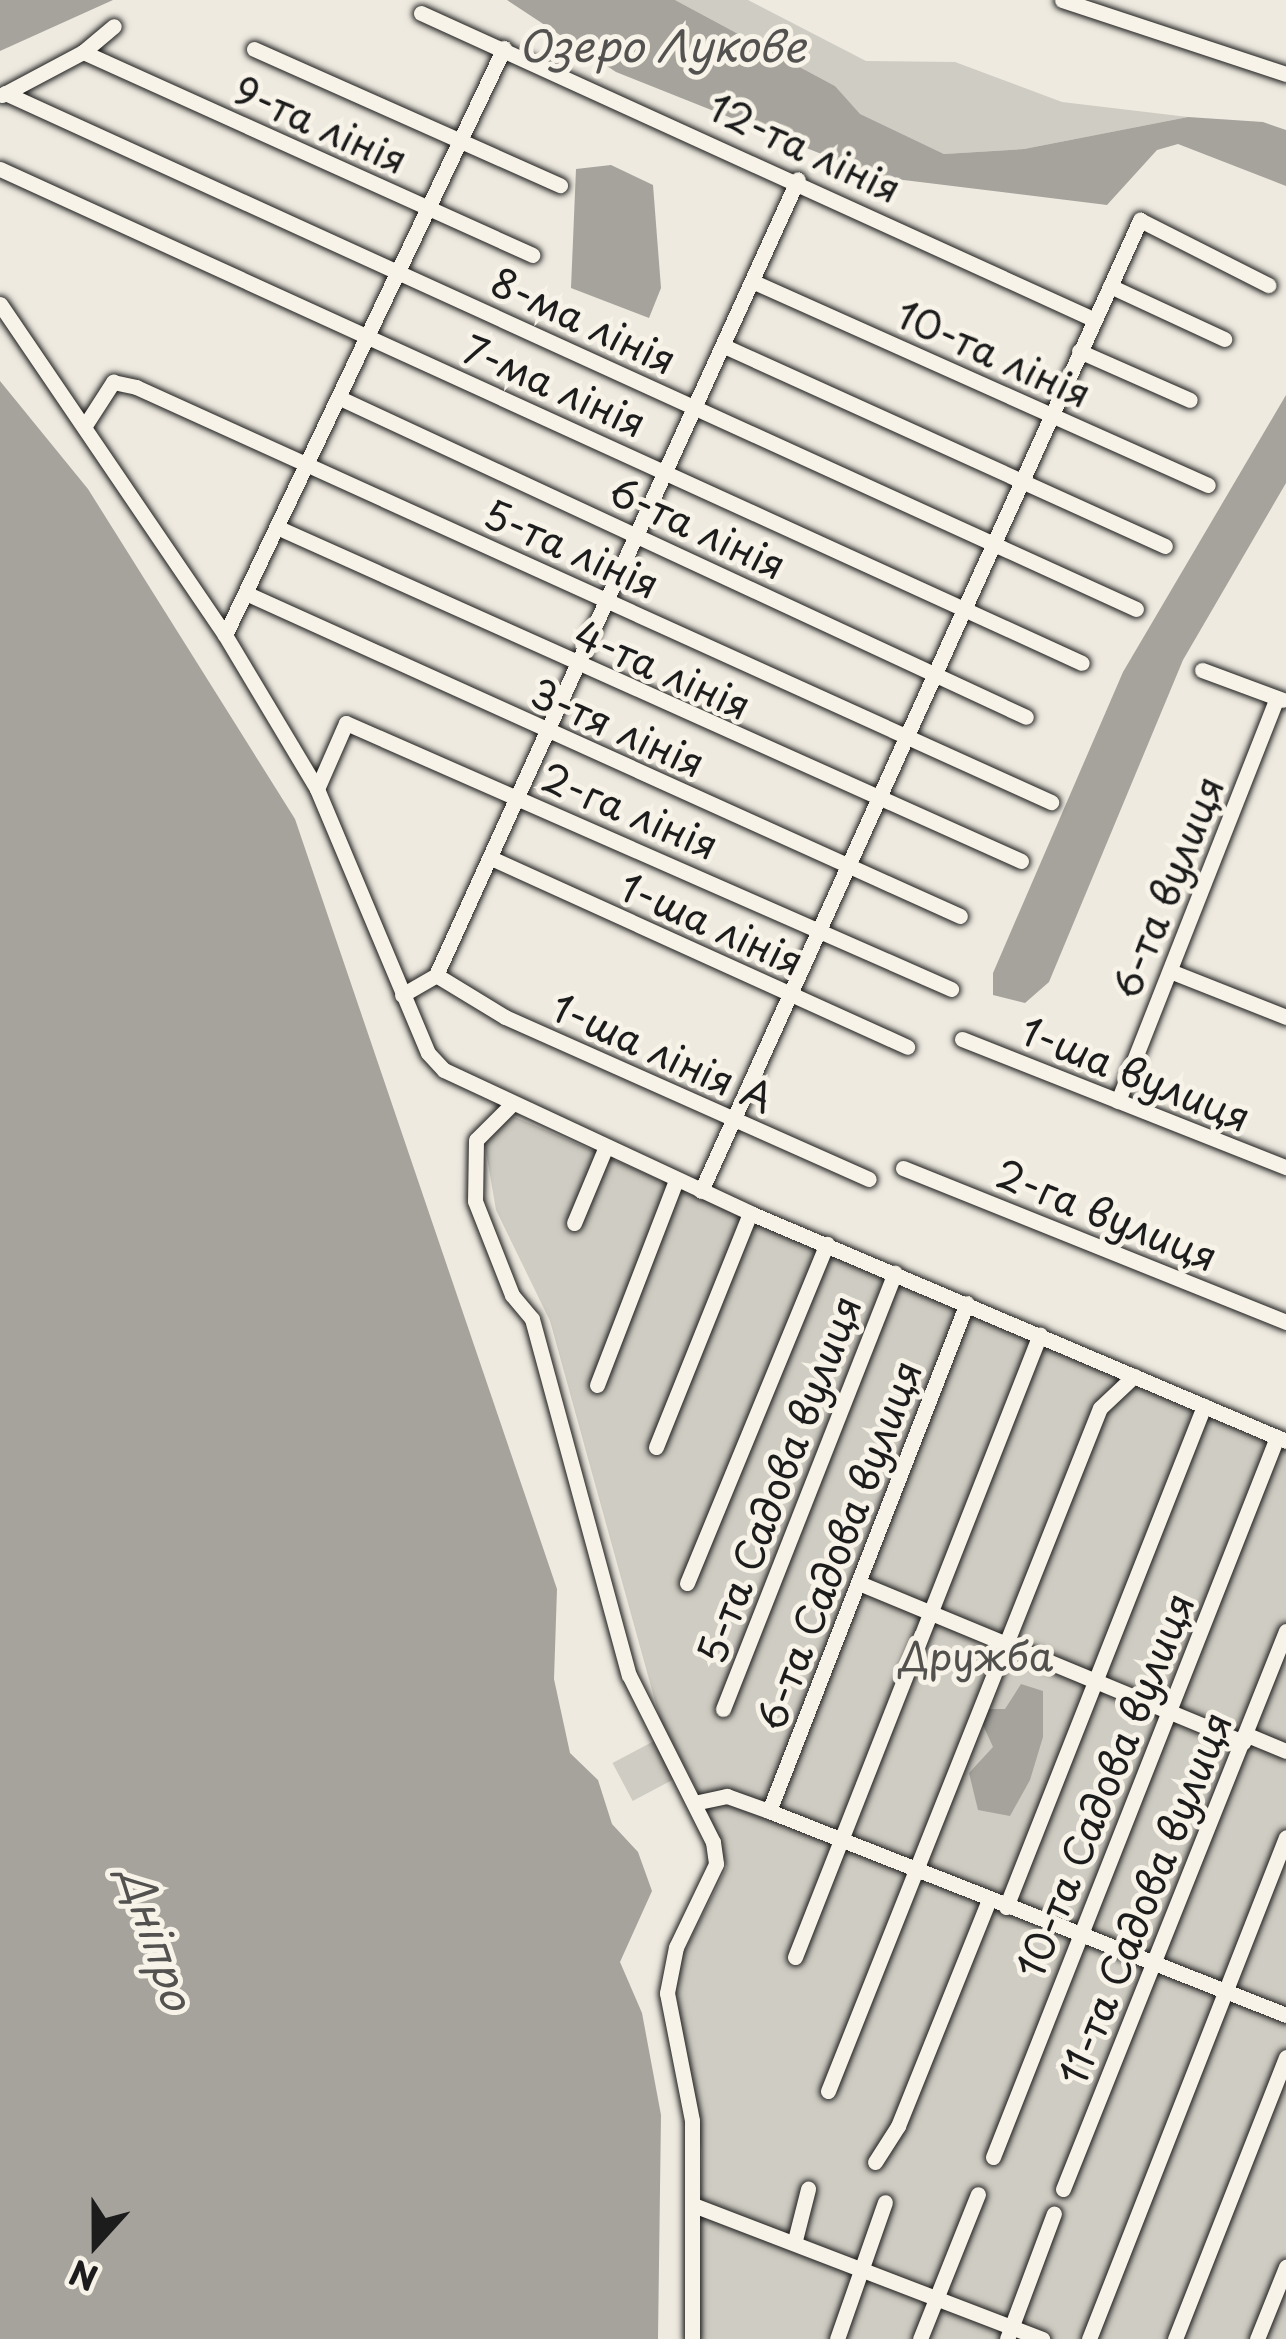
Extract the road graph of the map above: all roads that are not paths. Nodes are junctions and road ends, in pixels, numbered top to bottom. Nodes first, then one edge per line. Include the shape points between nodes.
1 (1061, 0) edge
2 (421, 13) dead end
3 (114, 26) dead end
4 (504, 48) junction
5 (254, 50) dead end
6 (83, 52) junction
7 (1286, 74) edge
8 (2, 95) edge
9 (460, 141) junction
10 (0, 170) edge
11 (799, 179) junction
12 (560, 185) dead end
13 (429, 209) junction
14 (532, 254) dead end
15 (400, 271) junction
16 (754, 282) junction
17 (1268, 285) dead end
18 (1110, 286) junction
19 (0, 304) edge
20 (1093, 319) junction
21 (370, 337) junction
22 (1224, 339) dead end
23 (724, 346) junction
24 (1079, 350) junction
25 (342, 400) junction
26 (1190, 400) dead end
27 (695, 409) junction
28 (1050, 414) junction
29 (83, 427) junction
30 (310, 466) junction
31 (668, 473) junction
32 (1022, 478) junction
33 (1208, 485) dead end
34 (281, 530) junction
35 (637, 535) junction
36 (992, 544) junction
37 (1166, 546) dead end
38 (250, 596) junction
39 (608, 600) junction
40 (964, 607) junction
41 (1136, 609) dead end
42 (225, 635) junction
43 (1082, 664) dead end
44 (578, 668) junction
45 (1202, 670) dead end
46 (934, 672) junction
47 (1282, 700) edge
48 (1027, 717) dead end
49 (550, 733) junction
50 (903, 735) junction
51 (317, 789) junction
52 (521, 799) junction
53 (874, 801) junction
54 (1052, 802) dead end
55 (491, 858) junction
56 (1021, 861) dead end
57 (845, 865) junction
58 (960, 916) dead end
59 (817, 927) junction
60 (1170, 971) junction
61 (436, 976) junction
62 (951, 989) dead end
63 (787, 993) junction
64 (402, 995) junction
65 (1286, 1017) edge
66 (962, 1039) dead end
67 (907, 1046) dead end
68 (1118, 1101) junction
69 (511, 1105) junction
70 (732, 1119) junction
71 (605, 1149) junction
72 (1286, 1167) edge
73 (903, 1168) dead end
74 (868, 1179) dead end
75 (676, 1180) junction
76 (701, 1191) junction
77 (750, 1213) junction
78 (574, 1223) dead end
79 (827, 1244) junction
80 (895, 1273) junction
81 (967, 1303) junction
82 (1286, 1322) edge
83 (1040, 1334) junction
84 (1134, 1376) junction
85 (596, 1385) dead end
86 (1204, 1406) junction
87 (1282, 1439) edge
88 (656, 1447) dead end
89 (687, 1583) dead end
90 (859, 1583) junction
91 (930, 1612) junction
92 (1286, 1631) edge
93 (1003, 1642) junction
94 (1097, 1682) junction
95 (723, 1709) dead end
96 (1170, 1712) junction
97 (1244, 1738) junction
98 (1286, 1751) edge
99 (694, 1803) junction
100 (770, 1811) junction
101 (1286, 1838) edge
102 (842, 1840) junction
103 (916, 1870) junction
104 (989, 1900) junction
105 (1006, 1907) junction
106 (1078, 1936) junction
107 (795, 1957) dead end
108 (1154, 1964) junction
109 (1227, 1993) junction
110 (1286, 2015) edge
111 (1286, 2057) edge
112 (827, 2091) dead end
113 (993, 2157) dead end
114 (875, 2162) dead end
115 (808, 2189) dead end
116 (1063, 2189) dead end
117 (978, 2194) dead end
118 (885, 2201) dead end
119 (696, 2206) junction
120 (1054, 2213) dead end
121 (795, 2240) junction
122 (1286, 2267) edge
123 (863, 2268) junction
124 (937, 2296) junction
125 (1009, 2333) edge
126 (692, 2339) edge
127 (837, 2339) edge
128 (920, 2339) edge
129 (1042, 2339) edge
130 (1089, 2339) edge
131 (1175, 2339) edge
132 (1257, 2339) edge

1 - 7 street
2 - 4 street, 12-та лінія
3 - 6 street
4 - 9 street
4 - 11 street, 12-та лінія
5 - 9 street
6 - 8 street
6 - 13 street, 9-та лінія
8 - 15 street, 8-ма лінія
9 - 12 street
9 - 13 street
10 - 21 street, 7-ма лінія
11 - 16 street
11 - 20 street, 12-та лінія
13 - 14 street, 9-та лінія
13 - 15 street
15 - 21 street
15 - 27 street, 8-ма лінія
16 - 23 street
16 - 28 street, 10-та лінія
17 - 18 street via 1140,220
18 - 20 street
18 - 22 street
19 - 29 street
20 - 24 street
21 - 25 street
21 - 31 street, 7-ма лінія
23 - 27 street
23 - 32 street
24 - 26 street
24 - 28 street
25 - 30 street
25 - 35 street, 6-та лінія
27 - 31 street
27 - 36 street, 8-ма лінія
28 - 32 street
28 - 33 street, 10-та лінія
29 - 30 street, 5-та лінія via 112,382
29 - 42 street
30 - 34 street
30 - 39 street, 5-та лінія
31 - 35 street
31 - 40 street, 7-ма лінія
32 - 36 street
32 - 37 street
34 - 38 street
34 - 44 street, 4-та лінія
35 - 39 street
35 - 46 street, 6-та лінія
36 - 40 street
36 - 41 street, 8-ма лінія
38 - 42 street
38 - 49 street, 3-тя лінія
39 - 44 street
39 - 50 street, 5-та лінія
40 - 43 street, 7-ма лінія
40 - 46 street
42 - 51 street
44 - 49 street
44 - 53 street, 4-та лінія
45 - 47 street
46 - 48 street, 6-та лінія
46 - 50 street
47 - 60 street, 6-та вулиця
49 - 52 street
49 - 57 street, 3-тя лінія
50 - 53 street
50 - 54 street, 5-та лінія
51 - 52 street, 2-га лінія via 346,723
51 - 64 street
52 - 55 street
52 - 59 street, 2-га лінія
53 - 56 street, 4-та лінія
53 - 57 street
55 - 61 street
55 - 63 street, 1-ша лінія
57 - 58 street, 3-тя лінія
57 - 59 street
59 - 62 street, 2-га лінія
59 - 63 street
60 - 65 street
60 - 68 street, 6-та вулиця
61 - 64 street
61 - 70 street, 1-ша лінія А via 505,1017
63 - 67 street, 1-ша лінія
63 - 70 street
64 - 69 street via 444,1070
66 - 68 street, 1-ша вулиця
68 - 72 street, 1-ша вулиця
69 - 71 street
69 - 99 street via 476,1140 475,1201 512,1295 532,1319 629,1675
70 - 74 street, 1-ша лінія А
70 - 76 street
71 - 75 street
71 - 78 street
73 - 82 street, 2-га вулиця
75 - 76 street
75 - 85 street
76 - 77 street
77 - 79 street
77 - 88 street
79 - 80 street
79 - 89 street
80 - 81 street
80 - 95 street, 5-та Садова вулиця
81 - 83 street
81 - 90 street, 6-та Садова вулиця
83 - 84 street
83 - 91 street
84 - 86 street
84 - 93 street via 1100,1408
86 - 87 street
86 - 94 street
87 - 96 street, 10-та Садова вулиця
90 - 91 street
90 - 100 street, 6-та Садова вулиця
91 - 93 street
91 - 102 street
92 - 97 street, 11-та Садова вулиця
93 - 94 street
93 - 103 street
94 - 96 street
94 - 105 street
96 - 97 street
96 - 106 street, 10-та Садова вулиця
97 - 98 street
97 - 108 street, 11-та Садова вулиця
99 - 100 street via 727,1796
99 - 119 street via 716,1864 676,1946 667,1994 692,2121
100 - 102 street
101 - 109 street
102 - 103 street
102 - 107 street
103 - 104 street
103 - 112 street
104 - 105 street
104 - 114 street via 898,2126
105 - 106 street
106 - 108 street
106 - 113 street, 10-та Садова вулиця
108 - 109 street
108 - 116 street, 11-та Садова вулиця
109 - 110 street
109 - 130 street
111 - 131 street
115 - 121 street
117 - 124 street
118 - 123 street
119 - 121 street
119 - 126 street
120 - 125 street
121 - 123 street
122 - 132 street
123 - 124 street
123 - 127 street
124 - 125 street
124 - 128 street
125 - 129 street

